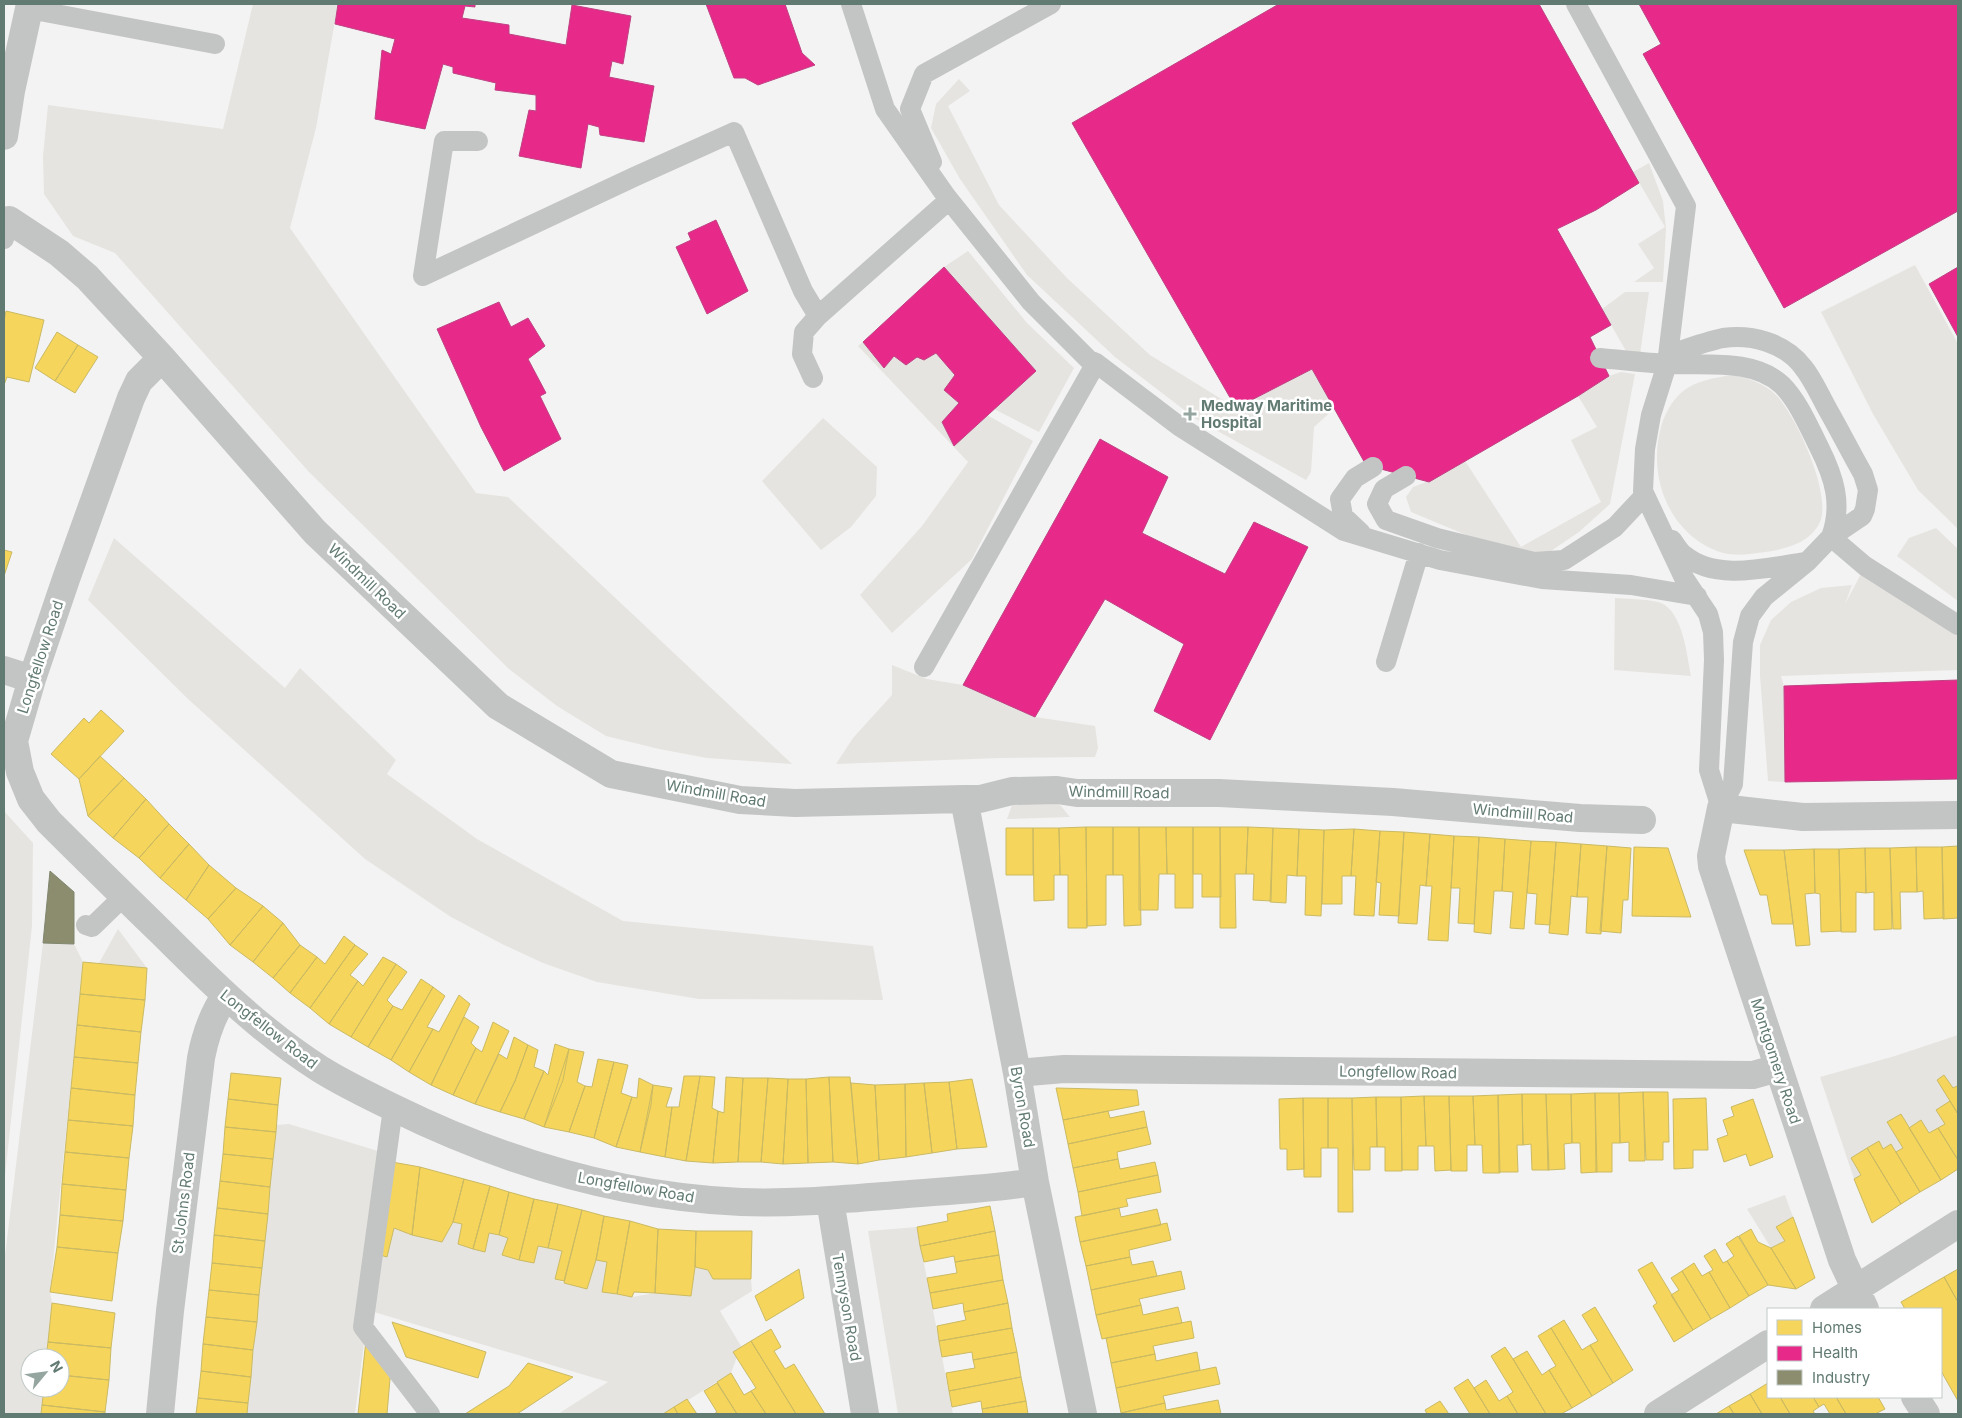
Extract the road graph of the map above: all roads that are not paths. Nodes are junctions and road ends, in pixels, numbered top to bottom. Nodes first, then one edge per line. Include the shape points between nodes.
1 (851, 4) edge
2 (1051, 4) edge
3 (1576, 4) edge
4 (29, 6) edge
5 (215, 44) dead end
6 (4, 136) edge
7 (478, 141) dead end
8 (947, 198) junction
9 (5, 224) edge
10 (818, 316) junction
11 (162, 358) junction
12 (1600, 358) dead end
13 (1667, 359) junction
14 (1096, 363) junction
15 (813, 378) dead end
16 (1373, 467) dead end
17 (1406, 476) dead end
18 (1644, 496) junction
19 (1656, 521) junction
20 (1364, 537) junction
21 (1831, 537) junction
22 (1419, 553) junction
23 (1807, 562) junction
24 (1709, 568) junction
25 (1684, 578) junction
26 (1631, 585) junction
27 (1697, 596) junction
28 (1958, 625) edge
29 (1386, 662) dead end
30 (924, 667) dead end
31 (4, 670) edge
32 (32, 679) junction
33 (964, 799) junction
34 (1722, 808) junction
35 (1958, 815) edge
36 (1642, 820) dead end
37 (124, 896) junction
38 (86, 925) dead end
39 (225, 996) junction
40 (1778, 1068) junction
41 (1017, 1073) junction
42 (393, 1108) junction
43 (1035, 1182) junction
44 (830, 1200) junction
45 (1958, 1224) edge
46 (1860, 1299) edge
47 (1828, 1308) edge
48 (1767, 1345) edge
49 (1916, 1398) edge
50 (160, 1414) edge
51 (430, 1414) edge
52 (865, 1414) edge
53 (1083, 1414) edge
54 (1658, 1414) edge
55 (1926, 1414) edge

1 - 8 lane via 885,110
2 - 8 lane via 924,74 910,109
3 - 13 lane via 1686,206
4 - 5 lane
4 - 6 street
7 - 10 lane via 444,141 423,276 734,132 803,291
8 - 10 lane
8 - 14 lane via 1030,302 1089,360
9 - 11 street, Windmill Road via 59,253 87,277
10 - 15 lane via 804,332 802,354
11 - 32 street, Longfellow Road via 140,381 131,398
11 - 33 street, Windmill Road via 315,532 498,706 611,774 750,802
12 - 13 lane
13 - 18 lane via 1645,449
13 - 21 lane via 1741,367 1767,375 1782,386 1801,413 1834,482 1837,508
13 - 21 lane via 1723,338 1760,340 1794,357 1863,474 1868,490 1862,516
14 - 20 lane via 1179,426 1344,531
14 - 30 lane
16 - 20 lane via 1355,478 1340,499 1343,516
17 - 18 lane via 1384,489 1377,504 1386,520 1437,538 1534,562 1564,560 1615,527
18 - 19 lane
19 - 24 lane via 1684,555
19 - 25 lane
20 - 22 lane
21 - 23 lane
21 - 28 lane via 1865,566
22 - 26 lane via 1440,560 1542,579
22 - 29 lane
23 - 24 lane via 1736,571
23 - 34 lane via 1764,597 1748,621 1743,642 1733,784
24 - 25 lane
25 - 26 lane
25 - 27 lane
26 - 27 lane
27 - 34 lane via 1708,614 1714,637 1709,770
31 - 32 street
32 - 37 street, Longfellow Road via 14,741 20,772 31,799 49,822
33 - 36 street, Windmill Road via 1012,791 1218,793
33 - 41 street, Byron Road
34 - 35 street via 1804,816
34 - 40 street, Montgomery Road via 1712,848 1712,866
37 - 38 lane via 92,926
37 - 39 street, Longfellow Road
39 - 42 street, Longfellow Road via 321,1070
39 - 50 street, St Johns Road via 208,1032 201,1058
40 - 41 street, Longfellow Road via 1753,1075 1064,1069
40 - 46 street, Montgomery Road via 1842,1260
41 - 43 street, Byron Road
42 - 44 street, Longfellow Road via 502,1154 567,1174 635,1189 743,1202
42 - 51 lane via 363,1327
43 - 44 street, Longfellow Road
43 - 53 street, Byron Road
44 - 52 street, Tennyson Road
45 - 46 street
46 - 47 street
48 - 54 street
49 - 55 street

